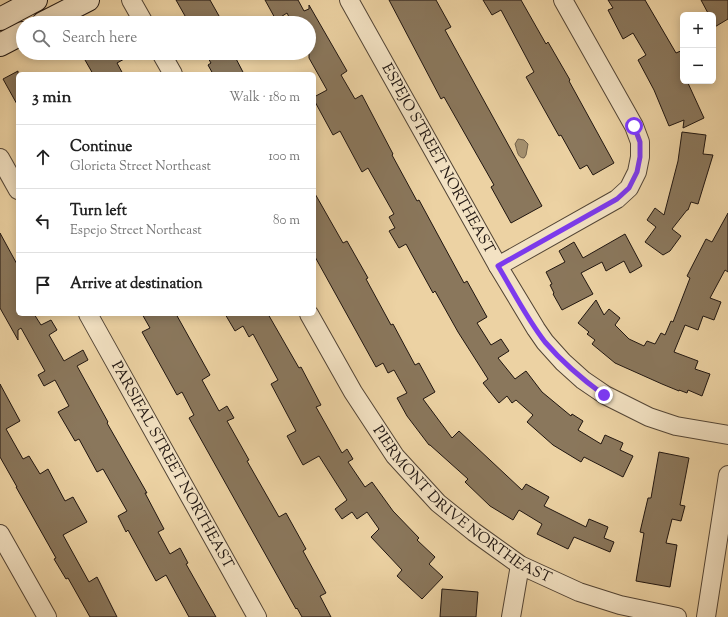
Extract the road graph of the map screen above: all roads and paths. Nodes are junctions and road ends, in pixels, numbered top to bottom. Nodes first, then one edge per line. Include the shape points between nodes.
1 (36, 0) edge
2 (86, 0) edge
3 (131, 0) edge
4 (349, 0) edge
5 (563, 0) edge
6 (56, 16) edge
7 (140, 16) edge
8 (0, 19) edge
9 (16, 37) edge
10 (0, 45) edge
11 (165, 60) edge
12 (172, 72) edge
13 (0, 158) edge
14 (16, 186) edge
15 (498, 266) junction
16 (89, 316) edge
17 (310, 316) edge
18 (728, 435) edge
19 (728, 475) edge
20 (0, 534) edge
21 (520, 565) junction
22 (47, 617) edge
23 (257, 617) edge
24 (511, 617) edge
25 (677, 617) edge
26 (706, 617) edge

1 - 8 street
2 - 6 street
3 - 7 street
4 - 15 street, ESPEJO STREET NORTHEAST
5 - 15 street via 634,126 640,142 637,172 629,188 617,199
9 - 10 street
11 - 12 street
13 - 14 street
15 - 18 street, ESPEJO STREET NORTHEAST via 541,336 563,362 583,380 604,395 649,417 676,426
16 - 23 street, PARSIFAL STREET NORTHEAST
17 - 21 street, PIERMONT DRIVE NORTHEAST via 353,392 395,456 438,503
19 - 26 street
20 - 22 street
21 - 24 street
21 - 25 street, PIERMONT DRIVE NORTHEAST via 579,592 613,603

